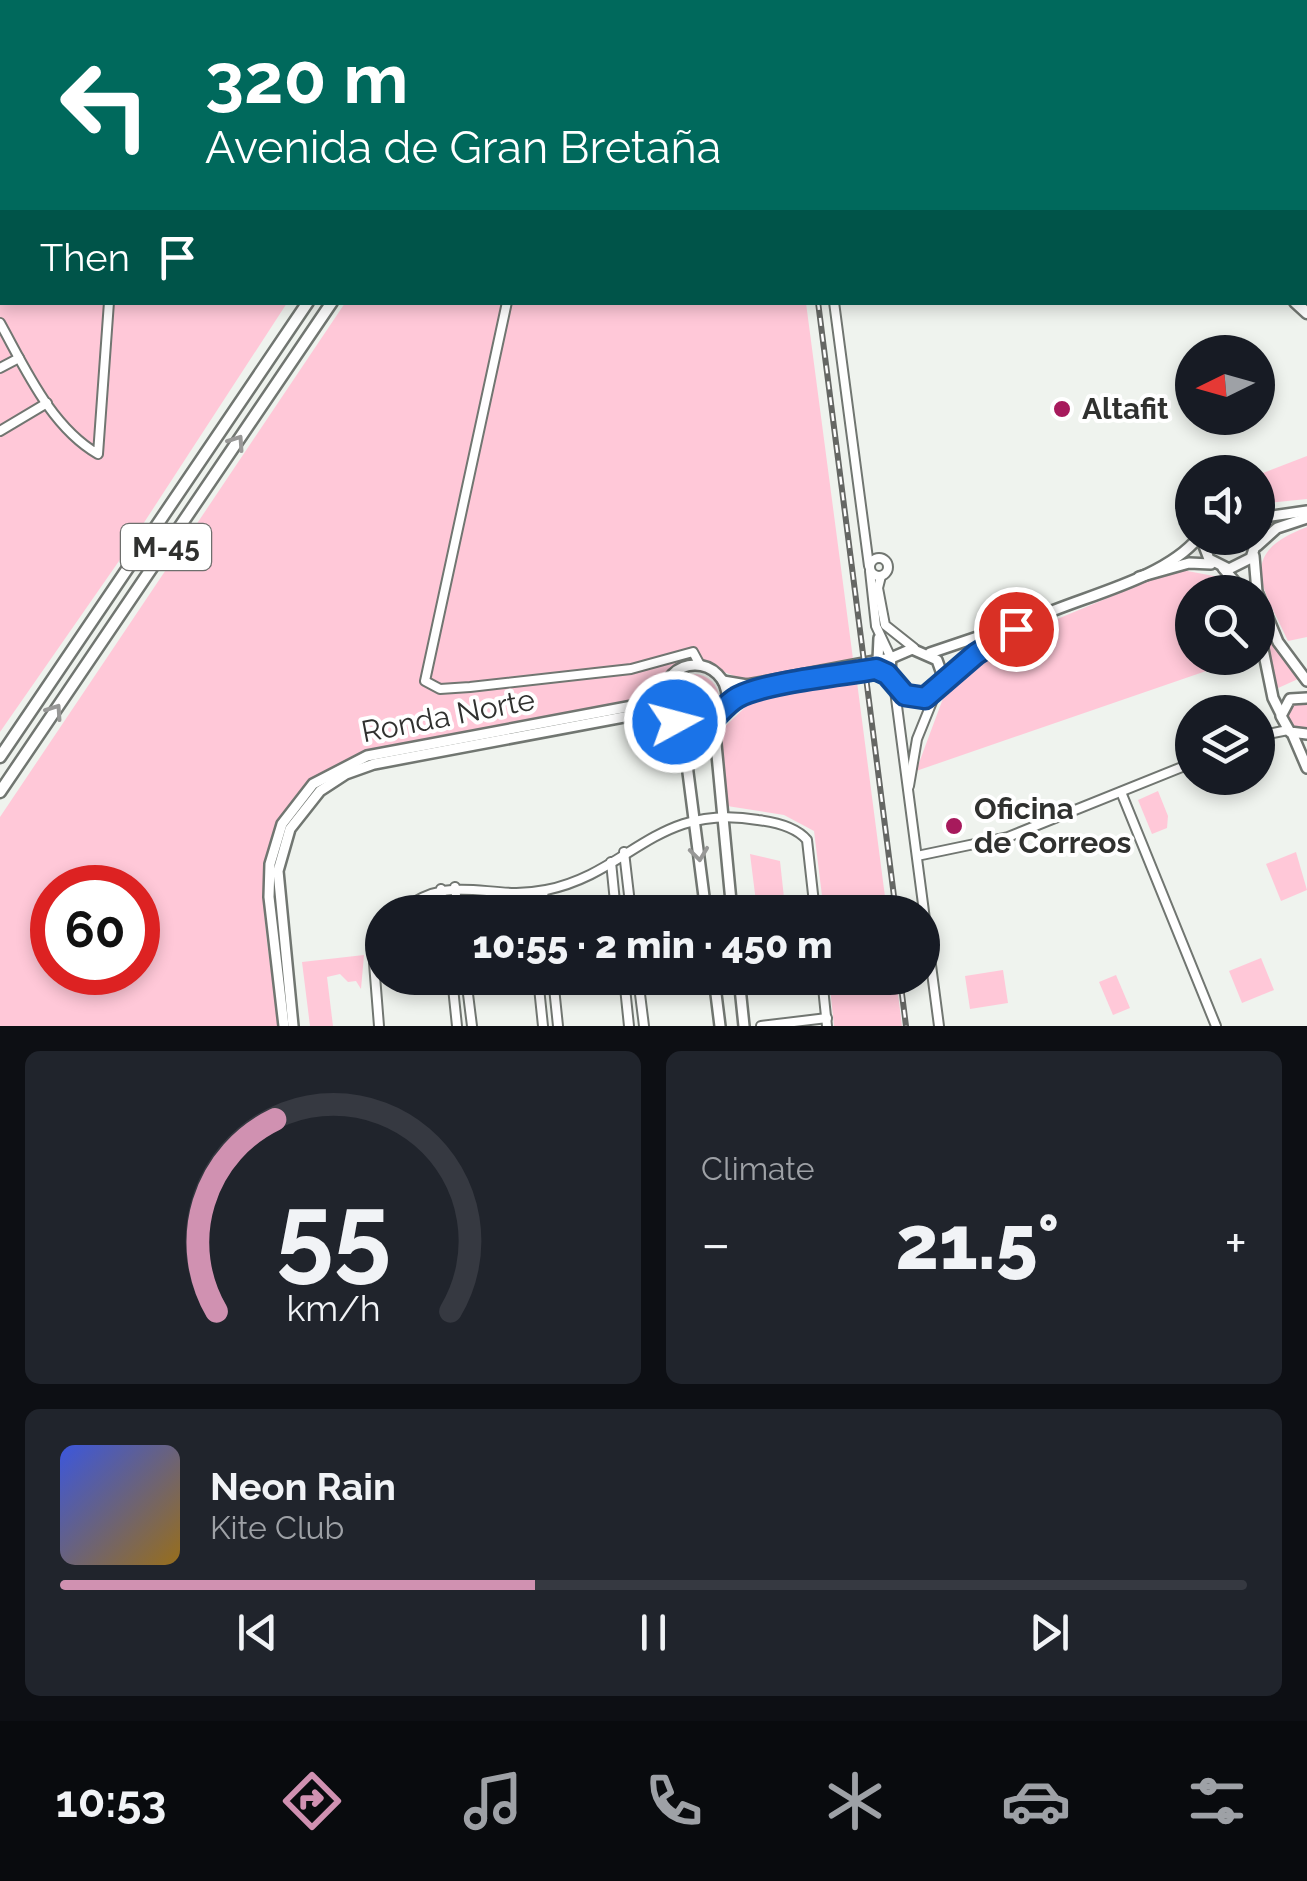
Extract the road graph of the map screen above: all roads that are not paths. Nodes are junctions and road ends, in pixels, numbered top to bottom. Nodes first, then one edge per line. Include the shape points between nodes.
1 (109, 305) edge
2 (306, 305) edge
3 (330, 305) edge
4 (506, 305) edge
5 (834, 305) edge
6 (0, 322) edge
7 (20, 358) junction
8 (0, 368) edge
9 (47, 402) junction
10 (0, 432) edge
11 (1307, 514) edge
12 (1275, 517) edge
13 (1275, 530) edge
14 (866, 545) junction
15 (1180, 555) edge
16 (1208, 555) edge
17 (1248, 555) edge
18 (877, 557) junction
19 (1218, 566) junction
20 (870, 569) junction
21 (1227, 575) edge
22 (881, 576) junction
23 (1136, 578) junction
24 (1031, 620) junction
25 (1275, 635) edge
26 (879, 638) junction
27 (922, 651) junction
28 (891, 658) junction
29 (878, 660) junction
30 (700, 665) junction
31 (1268, 675) edge
32 (723, 680) junction
33 (893, 681) junction
34 (1307, 681) edge
35 (666, 684) junction
36 (937, 690) junction
37 (1307, 698) edge
38 (726, 705) junction
39 (1281, 716) junction
40 (672, 719) junction
41 (714, 723) junction
42 (1275, 723) edge
43 (682, 726) junction
44 (1275, 732) edge
45 (1290, 732) junction
46 (1307, 734) edge
47 (0, 757) edge
48 (1307, 768) edge
49 (1175, 770) edge
50 (0, 792) edge
51 (1121, 792) junction
52 (908, 806) junction
53 (722, 817) junction
54 (695, 820) junction
55 (624, 852) junction
56 (916, 856) junction
57 (611, 862) junction
58 (455, 887) junction
59 (441, 888) junction
60 (542, 891) junction
61 (528, 893) joint
62 (429, 895) edge
63 (442, 895) edge
64 (456, 895) edge
65 (543, 895) edge
66 (614, 895) edge
67 (629, 895) edge
68 (704, 895) edge
69 (730, 895) edge
70 (812, 895) edge
71 (377, 995) edge
72 (454, 995) edge
73 (468, 995) edge
74 (540, 995) edge
75 (554, 995) edge
76 (626, 995) edge
77 (640, 995) edge
78 (716, 995) edge
79 (741, 995) edge
80 (824, 995) edge
81 (827, 1022) edge
82 (284, 1026) edge
83 (293, 1026) edge
84 (379, 1026) edge
85 (457, 1026) edge
86 (472, 1026) edge
87 (543, 1026) edge
88 (558, 1026) edge
89 (629, 1026) edge
90 (644, 1026) edge
91 (720, 1026) edge
92 (744, 1026) edge
93 (761, 1026) edge
94 (939, 1026) edge
95 (1216, 1026) edge

1 - 9 street via 98,454 82,445
2 - 47 highway, M-45
50 -> 3 highway, M-45
4 - 30 street via 425,681 440,689 470,688 630,669 693,652
5 - 14 street
6 - 7 street
7 - 8 street
7 - 9 street
9 - 10 street
11 - 12 main road
11 - 13 main road
14 - 18 street
14 - 20 street
15 - 23 main road
16 - 19 main road
17 - 19 main road via 1240,566
18 - 20 street
18 - 22 street via 888,564
19 - 21 main road
19 - 23 main road via 1192,563
20 - 22 street
20 - 26 street
22 - 27 street via 885,625
23 - 24 main road
24 - 27 main road via 948,650
24 - 36 main road via 976,654
25 - 34 main road
26 - 28 street
26 - 29 main road
27 - 28 main road via 899,651
27 - 36 main road via 940,666
28 - 29 main road
28 - 33 main road
29 - 32 main road via 747,684
30 - 32 main road
30 - 35 main road, Ronda Norte via 680,668
31 - 39 main road
32 - 38 main road
33 - 36 main road via 915,699
33 - 38 main road via 873,670 746,694
33 - 52 street
35 - 40 main road via 663,702
35 - 82 main road, Ronda Norte via 643,704 366,756 313,784 282,824 270,864
36 - 52 street via 917,739
37 - 39 main road via 1290,700
38 - 41 main road
39 - 42 street
39 - 45 main road
40 - 43 main road
40 - 83 main road, Ronda Norte via 645,713 416,755 354,770 324,787 298,816 280,859
41 - 43 main road
41 - 53 main road
43 - 54 main road
44 - 45 street
45 - 46 main road
45 - 48 main road
49 - 51 street
51 - 56 street via 1001,839
51 - 95 street
52 - 56 street
53 - 54 street
53 - 69 main road
53 - 70 street via 800,833
54 - 55 street
54 -> 68 main road
55 - 57 street
55 - 67 street
56 - 94 street
57 - 60 street
57 - 66 street
58 - 59 street
58 - 61 street
58 - 64 street
59 - 62 street
59 - 63 street
60 - 61 street
60 - 65 street
71 - 84 street
72 - 85 street
73 - 86 street
74 - 87 street
75 - 88 street
76 - 89 street
77 - 90 street
78 - 91 main road
79 - 92 main road
80 - 81 street
81 - 93 street

